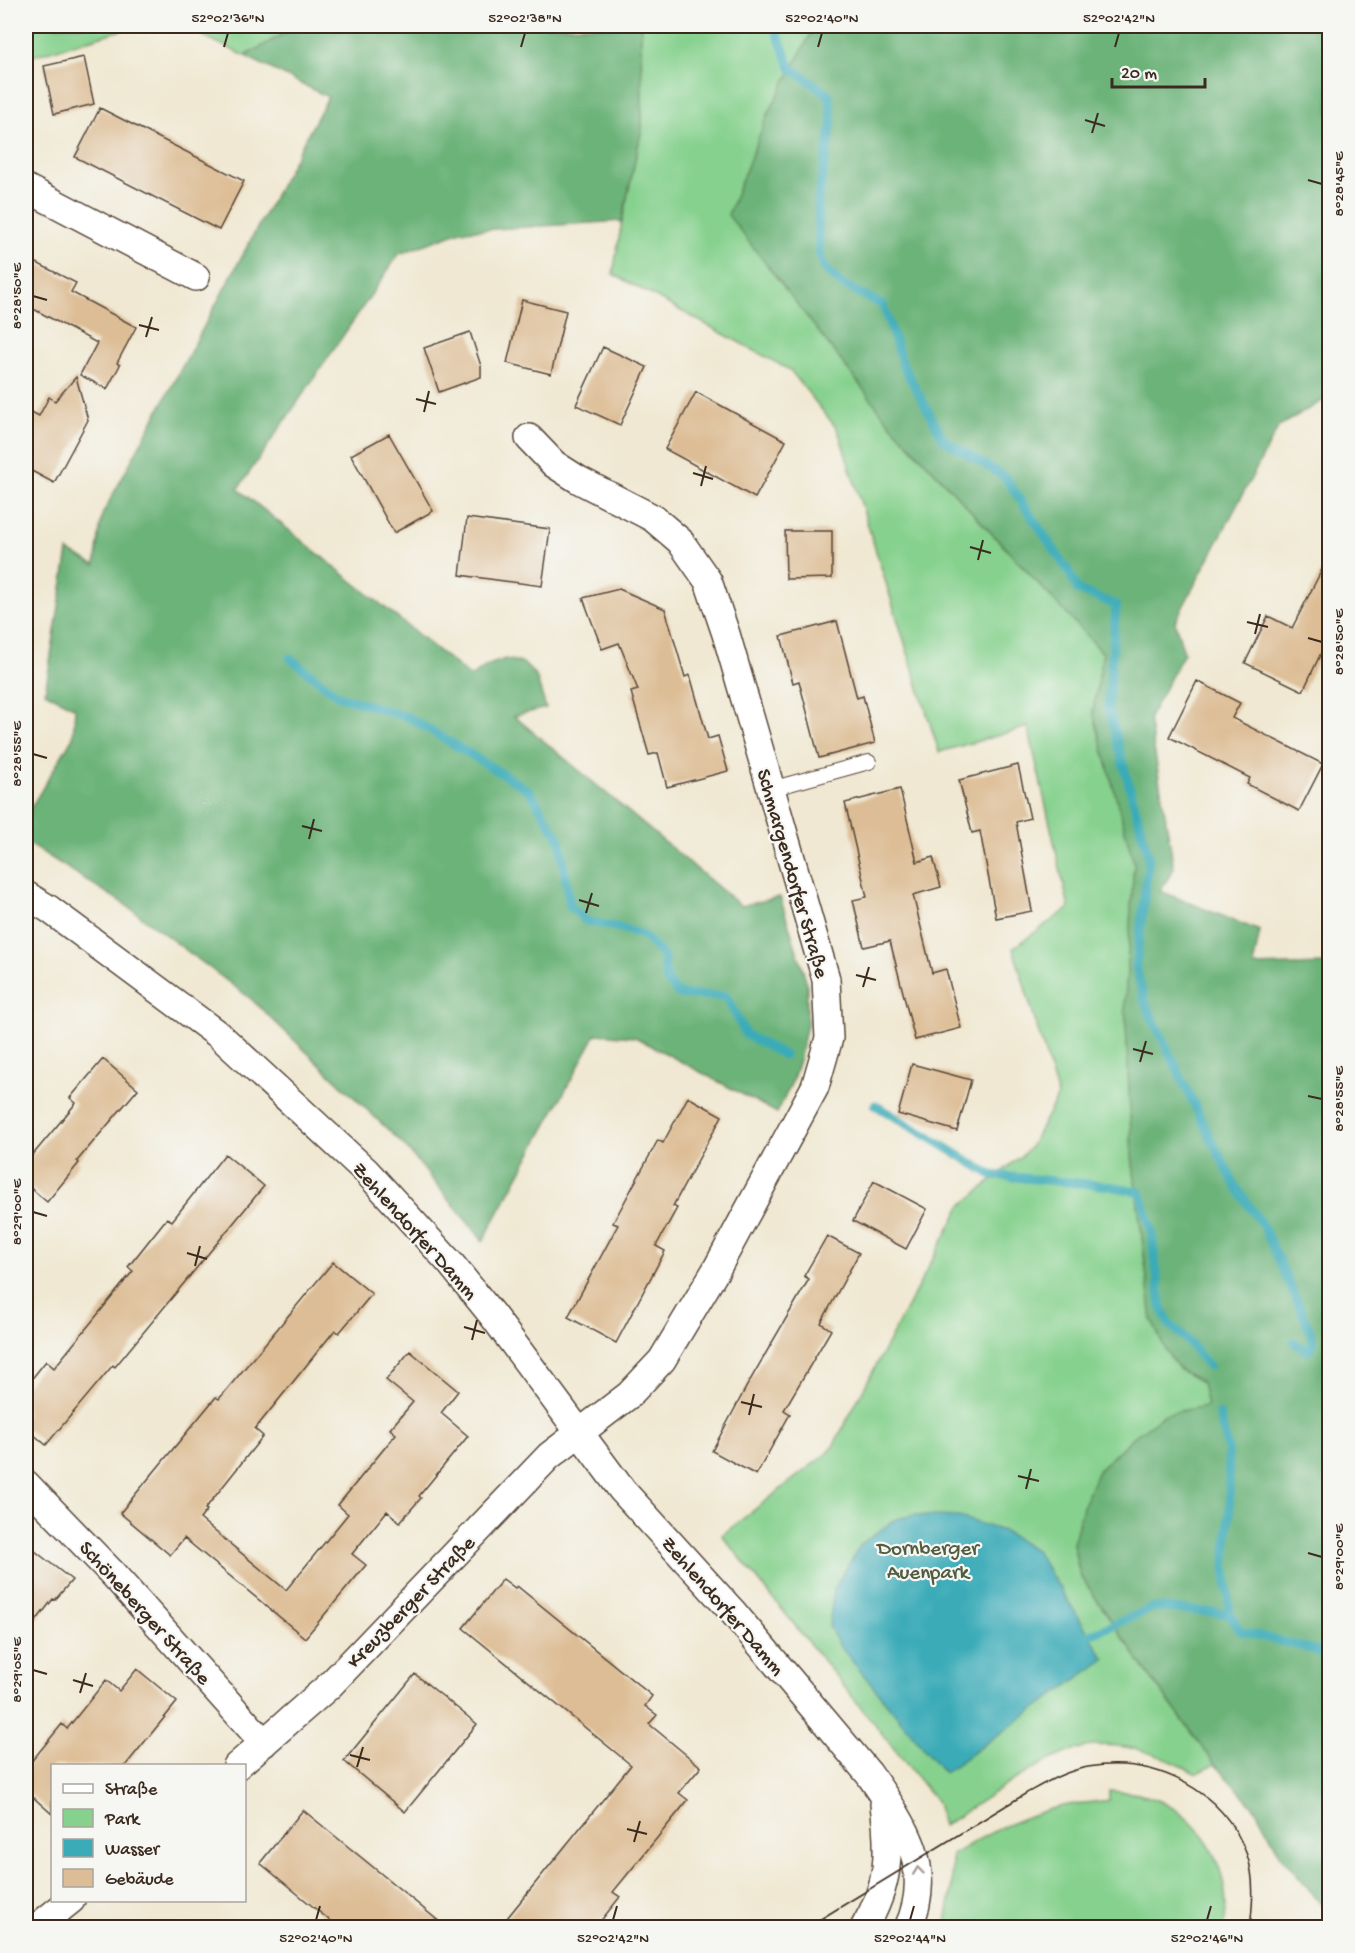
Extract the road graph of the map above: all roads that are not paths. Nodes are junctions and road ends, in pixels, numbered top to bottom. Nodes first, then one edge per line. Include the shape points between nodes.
1 (26, 188) edge
2 (196, 277) dead end
3 (529, 438) dead end
4 (869, 762) dead end
5 (771, 789) junction
6 (26, 895) edge
7 (579, 1433) junction
8 (26, 1484) edge
9 (264, 1743) junction
10 (239, 1764) edge
11 (882, 1794) junction
12 (68, 1902) edge
13 (36, 1928) edge
14 (864, 1928) edge
15 (908, 1928) edge

1 - 2 street
3 - 5 street, Schmargendorfer Straße via 555,464 653,518 680,541 708,581
4 - 5 lane
5 - 7 street, Schmargendorfer Straße via 826,979 830,1038 815,1087 662,1360 629,1395
6 - 7 street, Zehlendorfer Damm via 220,1036 367,1172 451,1264
7 - 9 street, Kreuzberger Straße via 549,1456 330,1685
7 - 11 street, Zehlendorfer Damm via 622,1490 739,1619
8 - 9 street, Schöneberger Straße via 113,1574
9 - 10 street, Kreuzberger Straße
11 - 14 street, Zehlendorfer Damm via 888,1839 886,1878
15 -> 11 street, Zehlendorfer Damm via 920,1888 917,1859
12 - 13 street

